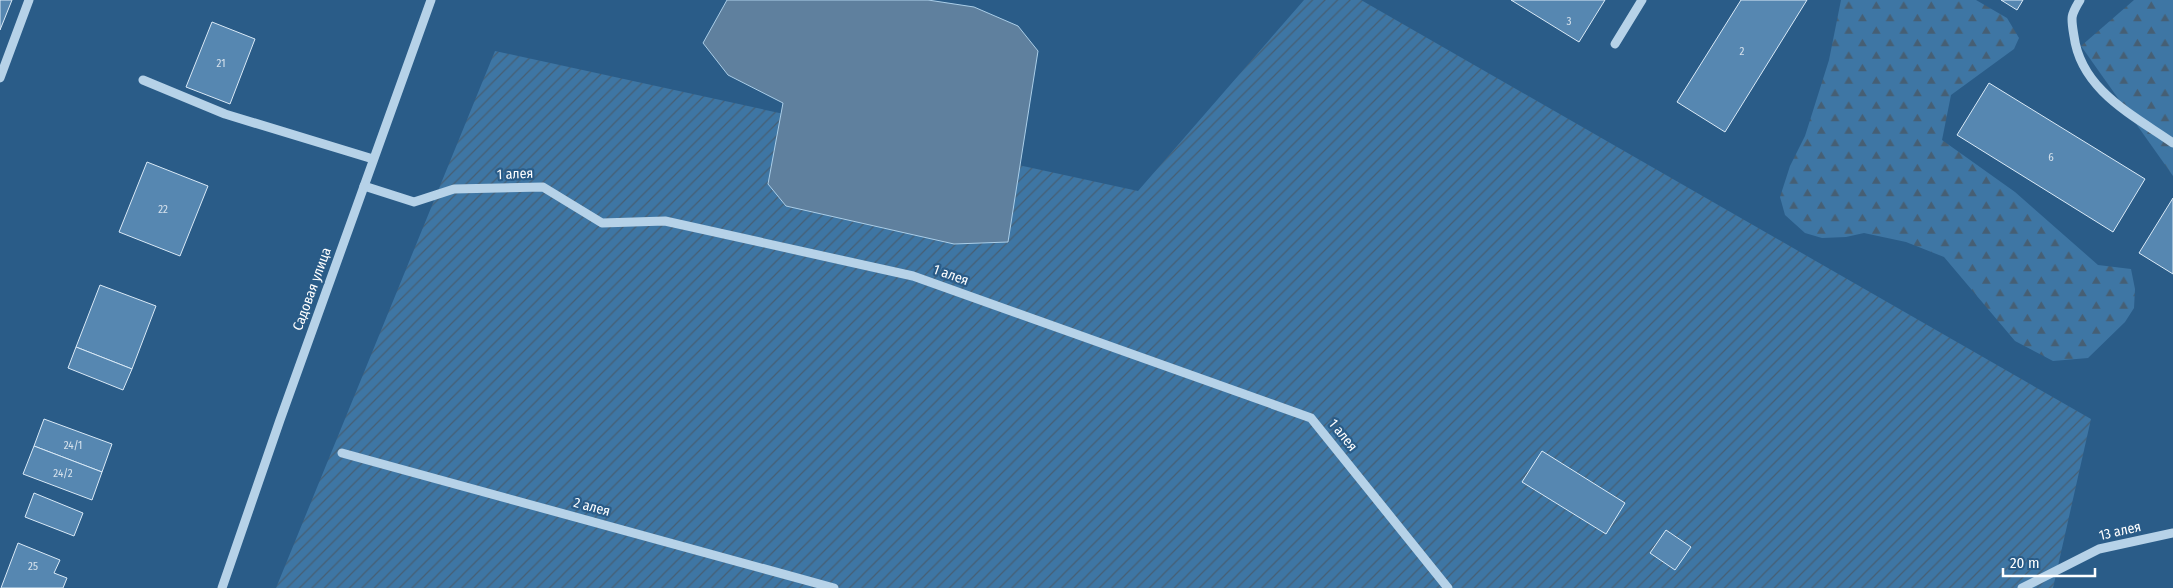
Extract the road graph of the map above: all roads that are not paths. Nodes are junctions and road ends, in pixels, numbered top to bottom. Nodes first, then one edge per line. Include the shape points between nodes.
1 (29, 0) edge
2 (431, 0) edge
3 (1642, 0) edge
4 (2080, 0) edge
5 (1615, 44) dead end
6 (0, 78) edge
7 (144, 80) dead end
8 (2173, 143) edge
9 (373, 159) junction
10 (364, 186) junction
11 (342, 453) dead end
12 (2173, 533) edge
13 (222, 588) edge
14 (834, 588) edge
15 (1448, 588) edge
16 (2022, 588) edge

1 - 6 street
2 - 9 street, Садовая улица
3 - 5 street
4 - 8 street via 2070,15 2075,44 2088,77 2108,97
7 - 9 street via 225,114
9 - 10 street, Садовая улица
10 - 13 street, Садовая улица
10 - 15 street, 1 алея via 414,202 454,189 543,187 602,223 664,221 914,276 1311,418
11 - 14 street, 2 алея
12 - 16 street, 13 алея via 2099,549

